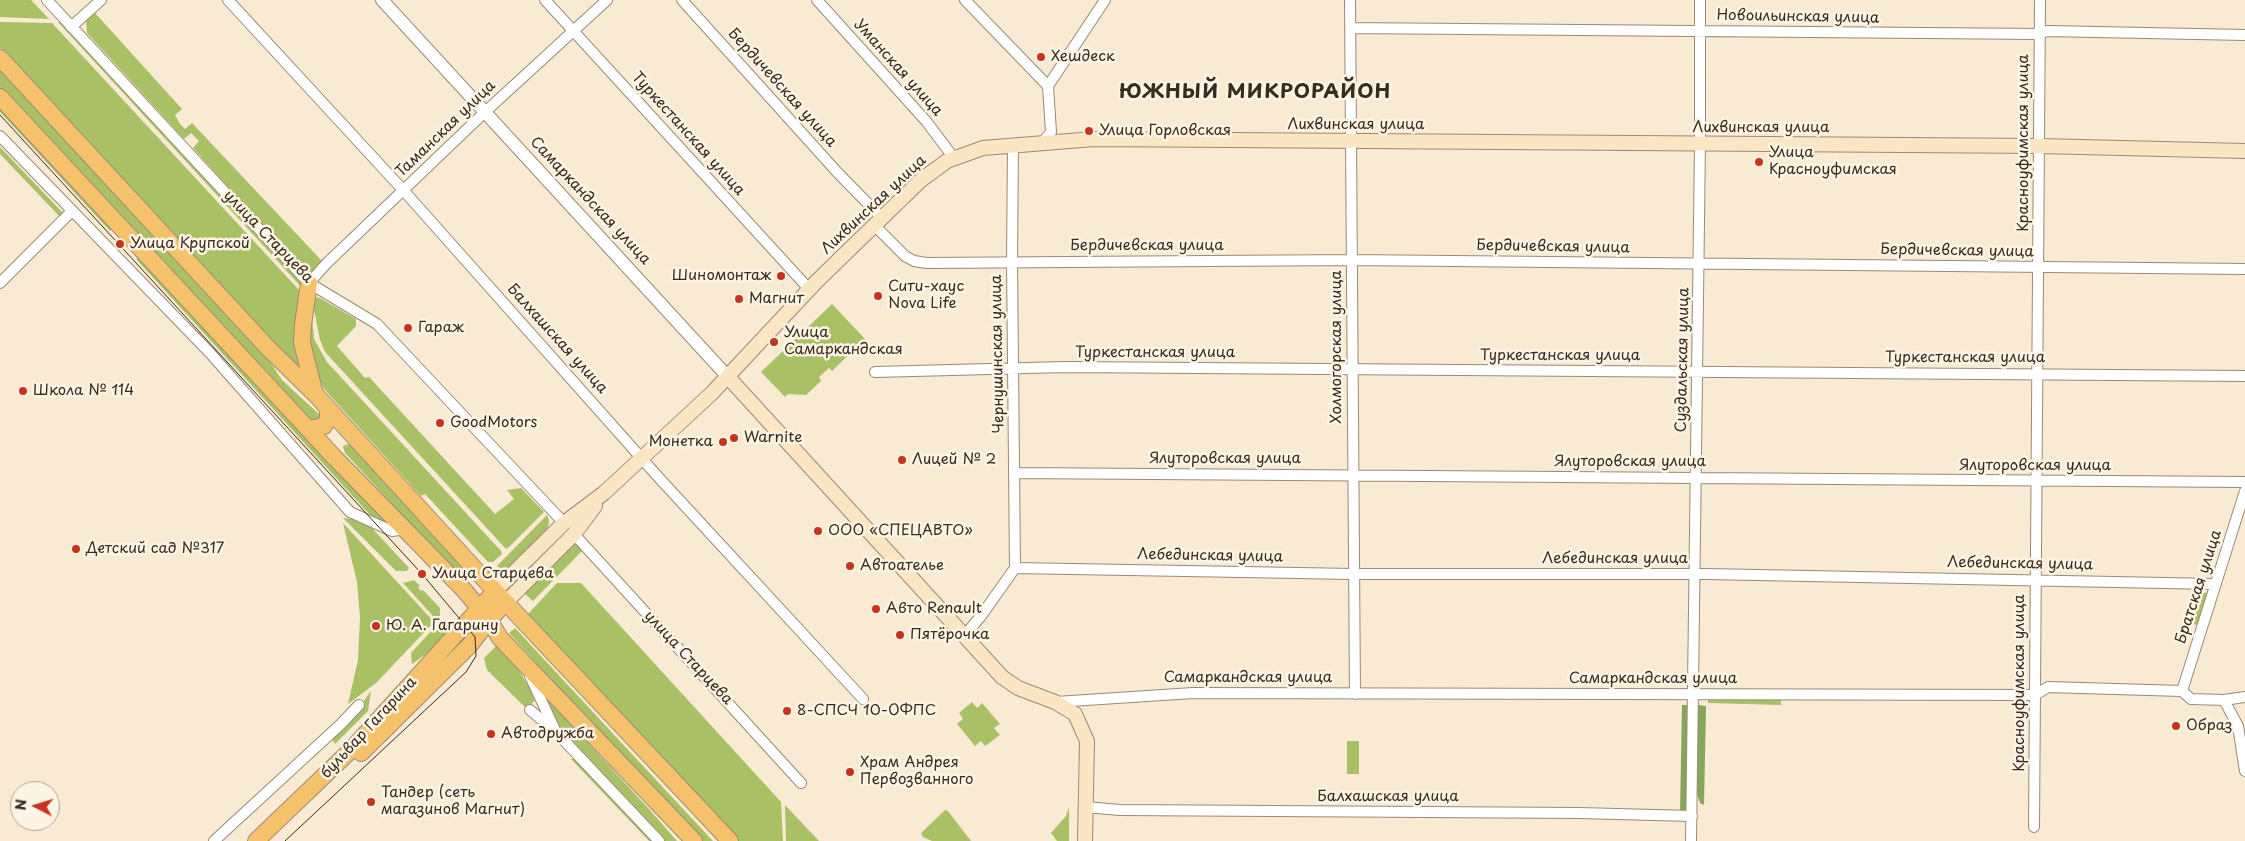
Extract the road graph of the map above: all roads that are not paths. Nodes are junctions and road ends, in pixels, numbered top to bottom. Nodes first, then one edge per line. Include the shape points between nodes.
1 (47, 0) edge
2 (100, 0) edge
3 (228, 0) edge
4 (382, 0) edge
5 (545, 0) edge
6 (606, 0) edge
7 (682, 0) edge
8 (817, 0) edge
9 (965, 0) edge
10 (1105, 0) edge
11 (1350, 0) edge
12 (1700, 0) edge
13 (2040, 0) edge
14 (71, 27) junction
15 (1350, 28) junction
16 (573, 31) junction
17 (1700, 31) junction
18 (2040, 34) junction
19 (2245, 35) edge
20 (0, 58) edge
21 (1048, 86) junction
22 (0, 96) edge
23 (485, 112) junction
24 (0, 136) edge
25 (1351, 141) junction
26 (1013, 144) junction
27 (1041, 144) junction
28 (1700, 144) junction
29 (2039, 146) junction
30 (2245, 151) edge
31 (954, 158) junction
32 (404, 191) junction
33 (72, 211) junction
34 (878, 221) junction
35 (1352, 260) junction
36 (1012, 261) junction
37 (1699, 263) junction
38 (2038, 267) junction
39 (2245, 269) edge
40 (0, 283) edge
41 (309, 283) junction
42 (809, 289) junction
43 (1352, 368) junction
44 (1012, 369) junction
45 (876, 372) dead end
46 (1697, 372) junction
47 (2037, 374) junction
48 (2245, 376) edge
49 (728, 377) junction
50 (315, 394) junction
51 (328, 408) junction
52 (308, 429) junction
53 (356, 438) junction
54 (642, 456) junction
55 (336, 458) junction
56 (1015, 473) junction
57 (1353, 475) junction
58 (1696, 478) junction
59 (2037, 481) junction
60 (2245, 482) edge
61 (2245, 491) edge
62 (604, 493) junction
63 (564, 524) junction
64 (405, 529) junction
65 (574, 534) junction
66 (1015, 568) junction
67 (1354, 574) junction
68 (1695, 574) junction
69 (2036, 579) junction
70 (2216, 584) junction
71 (501, 596) junction
72 (484, 615) junction
73 (964, 636) junction
74 (500, 638) junction
75 (470, 645) junction
76 (524, 661) junction
77 (2182, 691) junction
78 (1355, 694) junction
79 (1694, 695) junction
80 (2035, 695) junction
81 (2245, 697) edge
82 (863, 700) dead end
83 (2224, 700) junction
84 (1055, 702) junction
85 (359, 705) dead end
86 (530, 710) dead end
87 (556, 732) junction
88 (2245, 770) edge
89 (802, 783) dead end
90 (307, 800) junction
91 (1085, 807) junction
92 (1692, 816) junction
93 (2034, 827) dead end
94 (214, 841) edge
95 (256, 841) edge
96 (269, 841) edge
97 (659, 841) edge
98 (694, 841) edge
99 (730, 841) edge
100 (1085, 841) edge
101 (1691, 841) edge

1 - 14 street, улица Старцева
2 - 14 street
3 - 32 street, Балхашская улица
4 - 23 street, Самаркандская улица
5 - 16 street, Туркестанская улица
6 - 16 street, Таманская улица
7 - 34 street, Бердичевская улица
8 - 31 street, Уманская улица via 926,121
9 - 21 street
10 - 21 street
11 - 15 street, Холмогорская улица
12 - 17 street, Суздальская улица
13 - 18 street, Красноуфимская улица
14 - 41 street, улица Старцева
15 - 17 street, Новоильинская улица
15 - 25 street, Холмогорская улица
16 - 23 street, Таманская улица
16 - 42 street, Туркестанская улица
17 - 18 street, Новоильинская улица
17 - 28 street, Суздальская улица
18 - 19 street, Новоильинская улица via 2048,31
18 - 29 street, Красноуфимская улица
20 - 50 main road via 268,348
21 - 27 street via 1051,132
22 - 52 main road
23 - 32 street, Таманская улица
23 - 49 street, Самаркандская улица
24 - 33 street
25 - 27 main road, Лихвинская улица via 1094,139
25 - 28 main road, Лихвинская улица
25 - 35 street, Холмогорская улица
26 - 27 main road, Лихвинская улица
26 - 31 main road, Лихвинская улица via 982,148
26 - 36 street, Чернушинская улица
28 - 29 main road, Лихвинская улица
28 - 37 street, Суздальская улица
29 - 30 main road, Лихвинская улица
29 - 38 street, Красноуфимская улица
31 - 34 main road, Лихвинская улица via 926,176
32 - 41 street, Таманская улица
32 - 54 street, Балхашская улица
33 - 40 street
33 - 64 street via 210,353 350,512 392,531
34 - 36 street, Бердичевская улица via 903,254 918,262
34 - 42 main road, Лихвинская улица
35 - 36 street, Бердичевская улица
35 - 37 street, Бердичевская улица
35 - 43 street, Холмогорская улица
36 - 44 street, Чернушинская улица
37 - 38 street, Бердичевская улица
37 - 46 street, Суздальская улица
38 - 39 street, Бердичевская улица
38 - 47 street, Красноуфимская улица
41 - 50 main road via 302,343
41 - 63 street, улица Старцева via 377,324
42 - 49 main road, Лихвинская улица
43 - 44 street, Туркестанская улица
43 - 46 street, Туркестанская улица
43 - 57 street, Холмогорская улица
44 - 45 street, Туркестанская улица
44 - 56 street, Чернушинская улица
46 - 47 street, Туркестанская улица
46 - 58 street, Суздальская улица
47 - 48 street, Туркестанская улица
47 - 59 street, Красноуфимская улица
49 - 54 main road, Лихвинская улица
49 - 73 main road, Самаркандская улица
50 - 51 main road
51 - 52 main road via 324,426
51 - 53 main road
52 - 55 main road
53 - 55 main road via 348,435 337,438 333,450
53 - 71 main road
54 - 62 main road, Лихвинская улица
54 - 82 street, Балхашская улица
55 - 64 main road
56 - 57 street, Ялуторовская улица
56 - 66 street, Чернушинская улица
57 - 58 street, Ялуторовская улица
57 - 67 street, Холмогорская улица
58 - 59 street, Ялуторовская улица
58 - 68 street, Суздальская улица
59 - 60 street, Ялуторовская улица
59 - 69 street, Красноуфимская улица
61 - 70 street, Братская улица
62 - 63 main road
62 - 65 main road
63 - 71 main road
64 - 72 main road
65 - 71 main road
65 - 89 street, улица Старцева
66 - 67 street, Лебединская улица
66 - 73 street
67 - 68 street, Лебединская улица
67 - 78 street, Холмогорская улица
68 - 69 street, Лебединская улица
68 - 79 street, Суздальская улица
69 - 70 street, Лебединская улица
69 - 80 street, Красноуфимская улица
70 - 77 street, Братская улица
71 - 72 main road
71 - 99 main road
72 - 74 main road
72 - 75 main road, бульвар Гагарина
72 - 90 main road, бульвар Гагарина via 350,751
73 - 84 main road, Самаркандская улица via 1006,680
74 - 75 main road, бульвар Гагарина via 486,637
74 - 76 main road
75 - 90 main road, бульвар Гагарина
76 - 87 street
76 - 98 main road
77 - 80 street, Самаркандская улица via 2048,687
77 - 83 street, Самаркандская улица via 2191,698
78 - 79 street, Самаркандская улица
78 - 84 street, Самаркандская улица via 1193,693
79 - 80 street, Самаркандская улица
79 - 92 street, Суздальская улица
80 - 93 street, Красноуфимская улица
81 - 83 street, Самаркандская улица
83 - 88 street via 2238,726
84 - 91 main road, Самаркандская улица via 1075,714 1086,741
85 - 94 street
86 - 87 street
87 - 97 street
90 - 95 main road, бульвар Гагарина
90 - 96 main road, бульвар Гагарина
91 - 92 street, Балхашская улица
91 - 100 main road, Самаркандская улица
92 - 101 street, Суздальская улица

